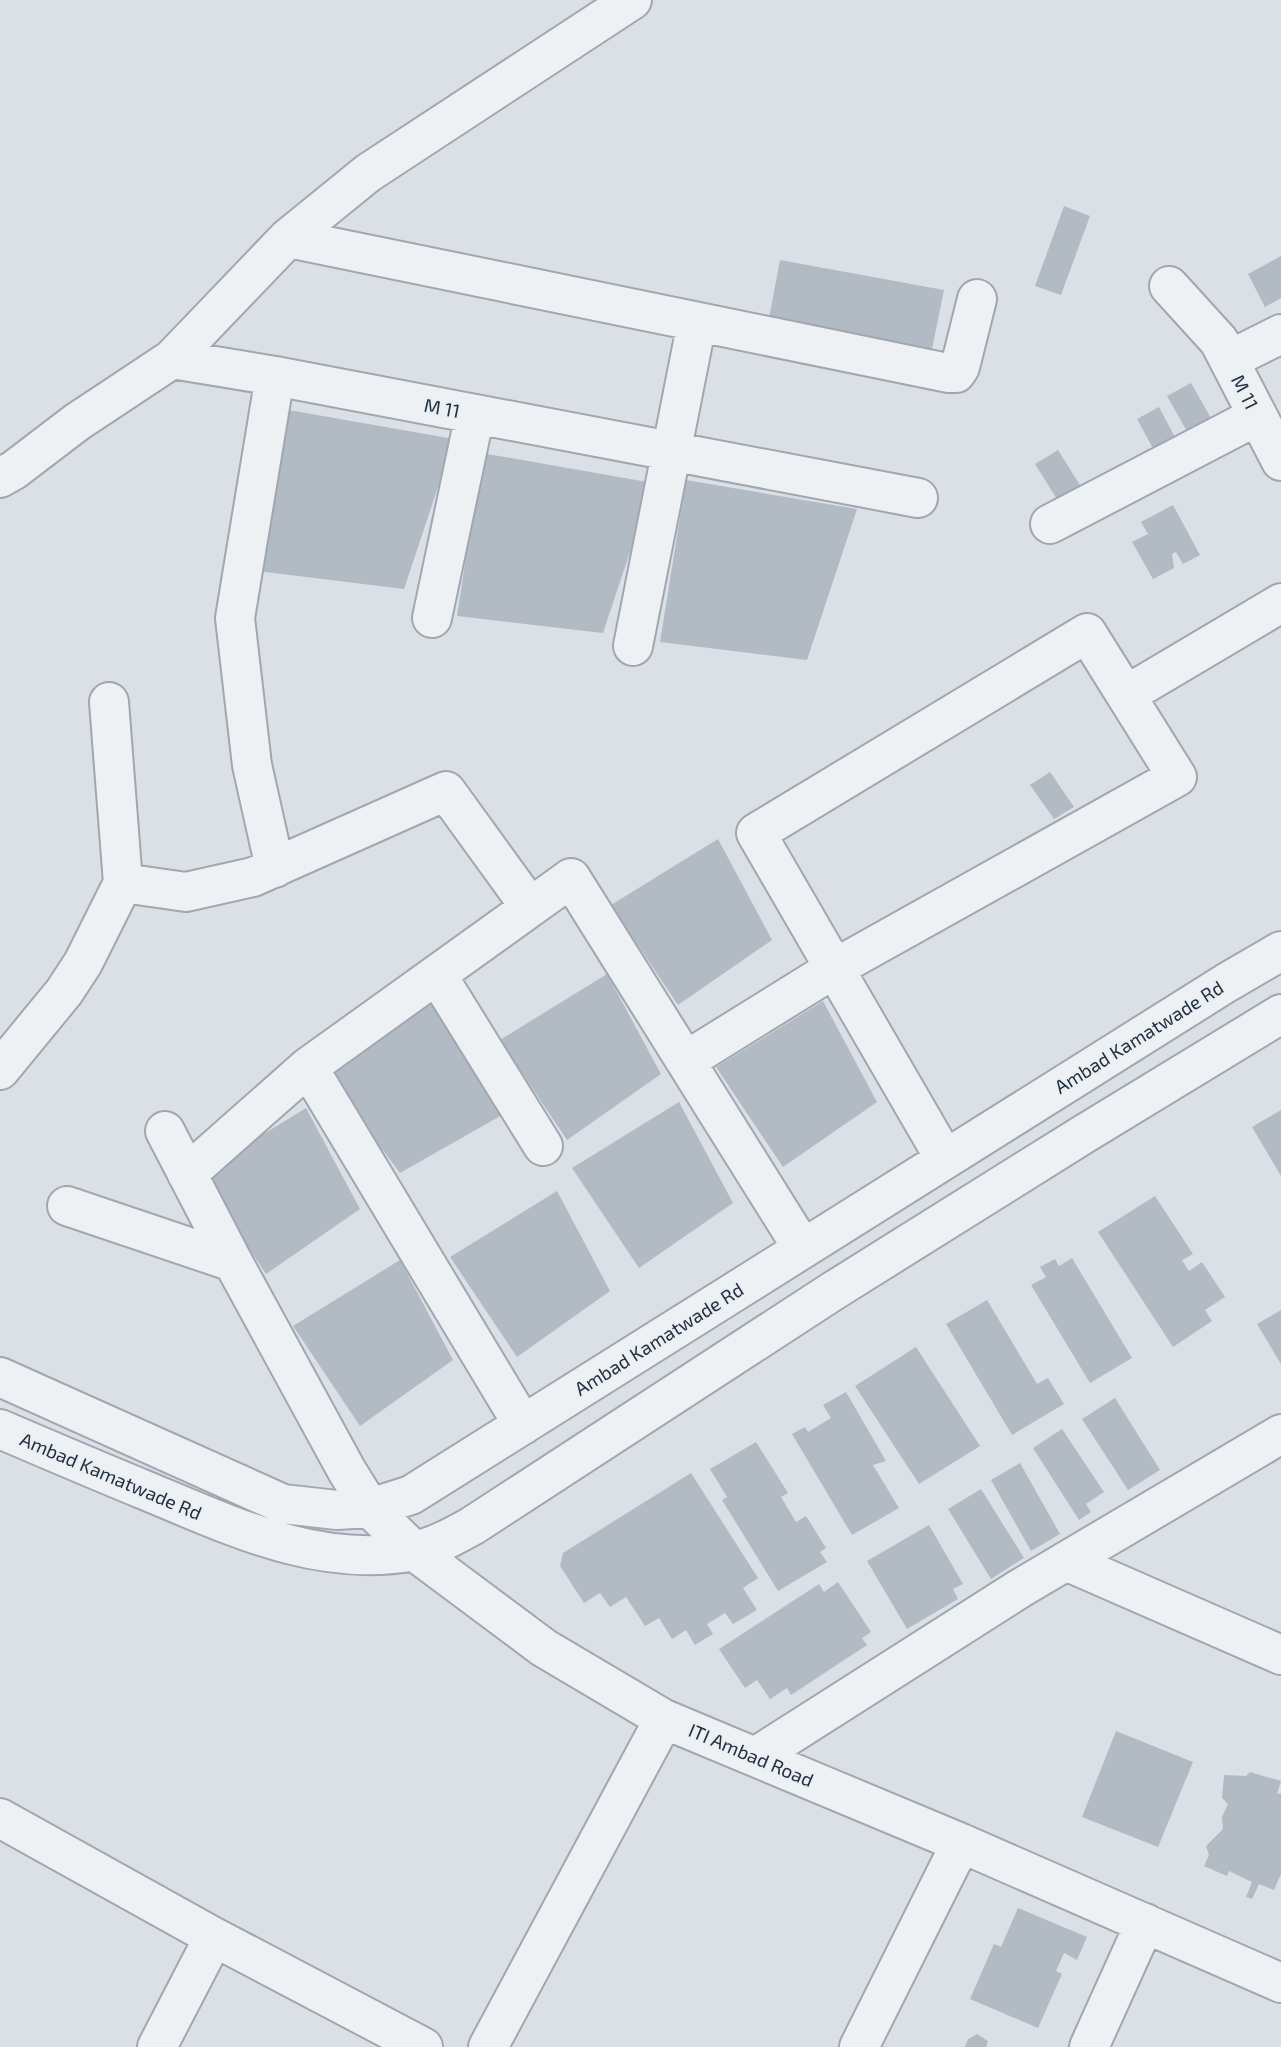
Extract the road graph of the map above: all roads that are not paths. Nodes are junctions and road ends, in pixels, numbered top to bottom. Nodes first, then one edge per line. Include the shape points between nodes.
1 (632, 0) edge
2 (288, 238) junction
3 (1169, 286) dead end
4 (977, 299) dead end
5 (697, 322) junction
6 (1281, 334) edge
7 (172, 359) junction
8 (1229, 360) junction
9 (275, 376) junction
10 (475, 414) junction
11 (1257, 416) junction
12 (671, 451) junction
13 (1281, 461) edge
14 (0, 478) edge
15 (918, 498) dead end
16 (1050, 524) dead end
17 (1281, 603) edge
18 (432, 618) dead end
19 (633, 646) dead end
20 (1126, 695) junction
21 (109, 702) dead end
22 (275, 868) junction
23 (123, 883) junction
24 (530, 908) junction
25 (1281, 951) edge
26 (835, 968) junction
27 (437, 975) junction
28 (1281, 1014) edge
29 (687, 1060) junction
30 (308, 1067) junction
31 (0, 1070) edge
32 (165, 1131) dead end
33 (543, 1146) dead end
34 (945, 1159) junction
35 (187, 1174) junction
36 (67, 1206) dead end
37 (803, 1248) junction
38 (233, 1262) junction
39 (0, 1377) edge
40 (523, 1424) junction
41 (0, 1429) edge
42 (1281, 1434) edge
43 (264, 1496) junction
44 (370, 1508) junction
45 (250, 1532) junction
46 (414, 1551) junction
47 (1066, 1561) junction
48 (1281, 1655) edge
49 (664, 1719) junction
50 (755, 1757) junction
51 (0, 1818) edge
52 (961, 1843) junction
53 (1145, 1923) junction
54 (214, 1937) junction
55 (1281, 1983) edge
56 (372, 2036) edge
57 (157, 2047) edge
58 (423, 2047) edge
59 (488, 2047) edge
60 (859, 2047) edge
61 (1089, 2047) edge

1 - 2 street via 368,173
2 - 5 street
2 - 7 street
3 - 8 street, M 11 via 1219,341
4 - 5 street via 956,373
5 - 12 street
6 - 8 street
7 - 9 street, M 11
7 - 14 street
8 - 11 street, M 11
9 - 10 street, M 11
9 - 22 street via 235,618 252,765
10 - 12 street, M 11
10 - 18 street
11 - 13 street, M 11
11 - 16 street
12 - 15 street, M 11
12 - 19 street
17 - 20 street
20 - 26 street via 1177,777
20 - 26 street via 1087,633 756,833
21 - 23 street
22 - 23 street via 186,892
22 - 24 street via 446,791
23 - 31 street via 64,992
24 - 27 street
24 - 29 street via 571,878
25 - 34 street, Ambad Kamatwade Rd
26 - 29 street
26 - 34 street
27 - 30 street
27 - 33 street
28 - 46 street, Ambad Kamatwade Rd via 833,1291 472,1527
29 - 37 street
30 - 35 street
30 - 40 street
32 - 35 street, ITI Ambad Road
34 - 37 street, Ambad Kamatwade Rd
35 - 38 street, ITI Ambad Road
36 - 38 street
37 - 40 street, Ambad Kamatwade Rd
38 - 44 street, ITI Ambad Road
39 - 43 street, Ambad Kamatwade Rd
40 - 44 street, Ambad Kamatwade Rd via 411,1495
41 - 45 street, Ambad Kamatwade Rd
42 - 47 street
43 - 44 street, Ambad Kamatwade Rd via 282,1504
43 - 45 street
44 - 46 street, ITI Ambad Road
45 - 46 street, Ambad Kamatwade Rd via 285,1545 335,1552
46 - 49 street, ITI Ambad Road via 544,1648
47 - 48 street
47 - 50 street
49 - 50 street, ITI Ambad Road
49 - 59 street
50 - 52 street, ITI Ambad Road
51 - 54 street
52 - 53 street, ITI Ambad Road
52 - 60 street
53 - 55 street, ITI Ambad Road
53 - 61 street
54 - 56 street
54 - 57 street
56 - 58 street

